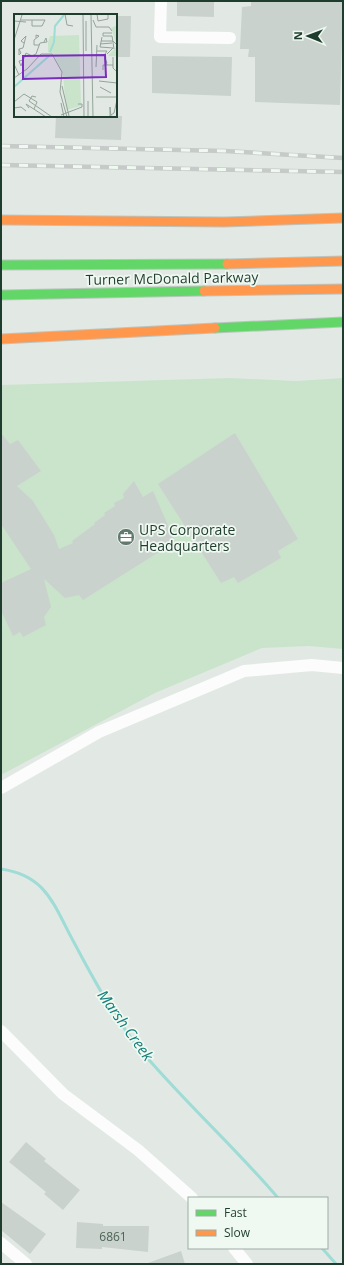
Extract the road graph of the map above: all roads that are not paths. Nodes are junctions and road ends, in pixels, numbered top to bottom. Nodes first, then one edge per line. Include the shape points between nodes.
1 (161, 1) edge
2 (230, 38) dead end
3 (343, 218) edge
4 (1, 220) edge
5 (343, 261) edge
6 (1, 265) edge
7 (343, 289) edge
8 (1, 295) edge
9 (343, 322) edge
10 (1, 339) edge
11 (343, 668) edge
12 (1, 788) edge
13 (2, 1035) edge
14 (191, 1197) edge
15 (1, 1243) edge
16 (235, 1249) edge
17 (26, 1264) edge
18 (247, 1264) edge

1 - 2 street via 160,36
3 - 4 highway via 224,222
5 - 6 highway, Turner McDonald Parkway
7 - 8 highway, Turner McDonald Parkway
9 - 10 highway
11 - 12 street via 312,665 244,671 99,732
13 - 14 street via 63,1094 138,1150
15 - 17 street
16 - 18 street

